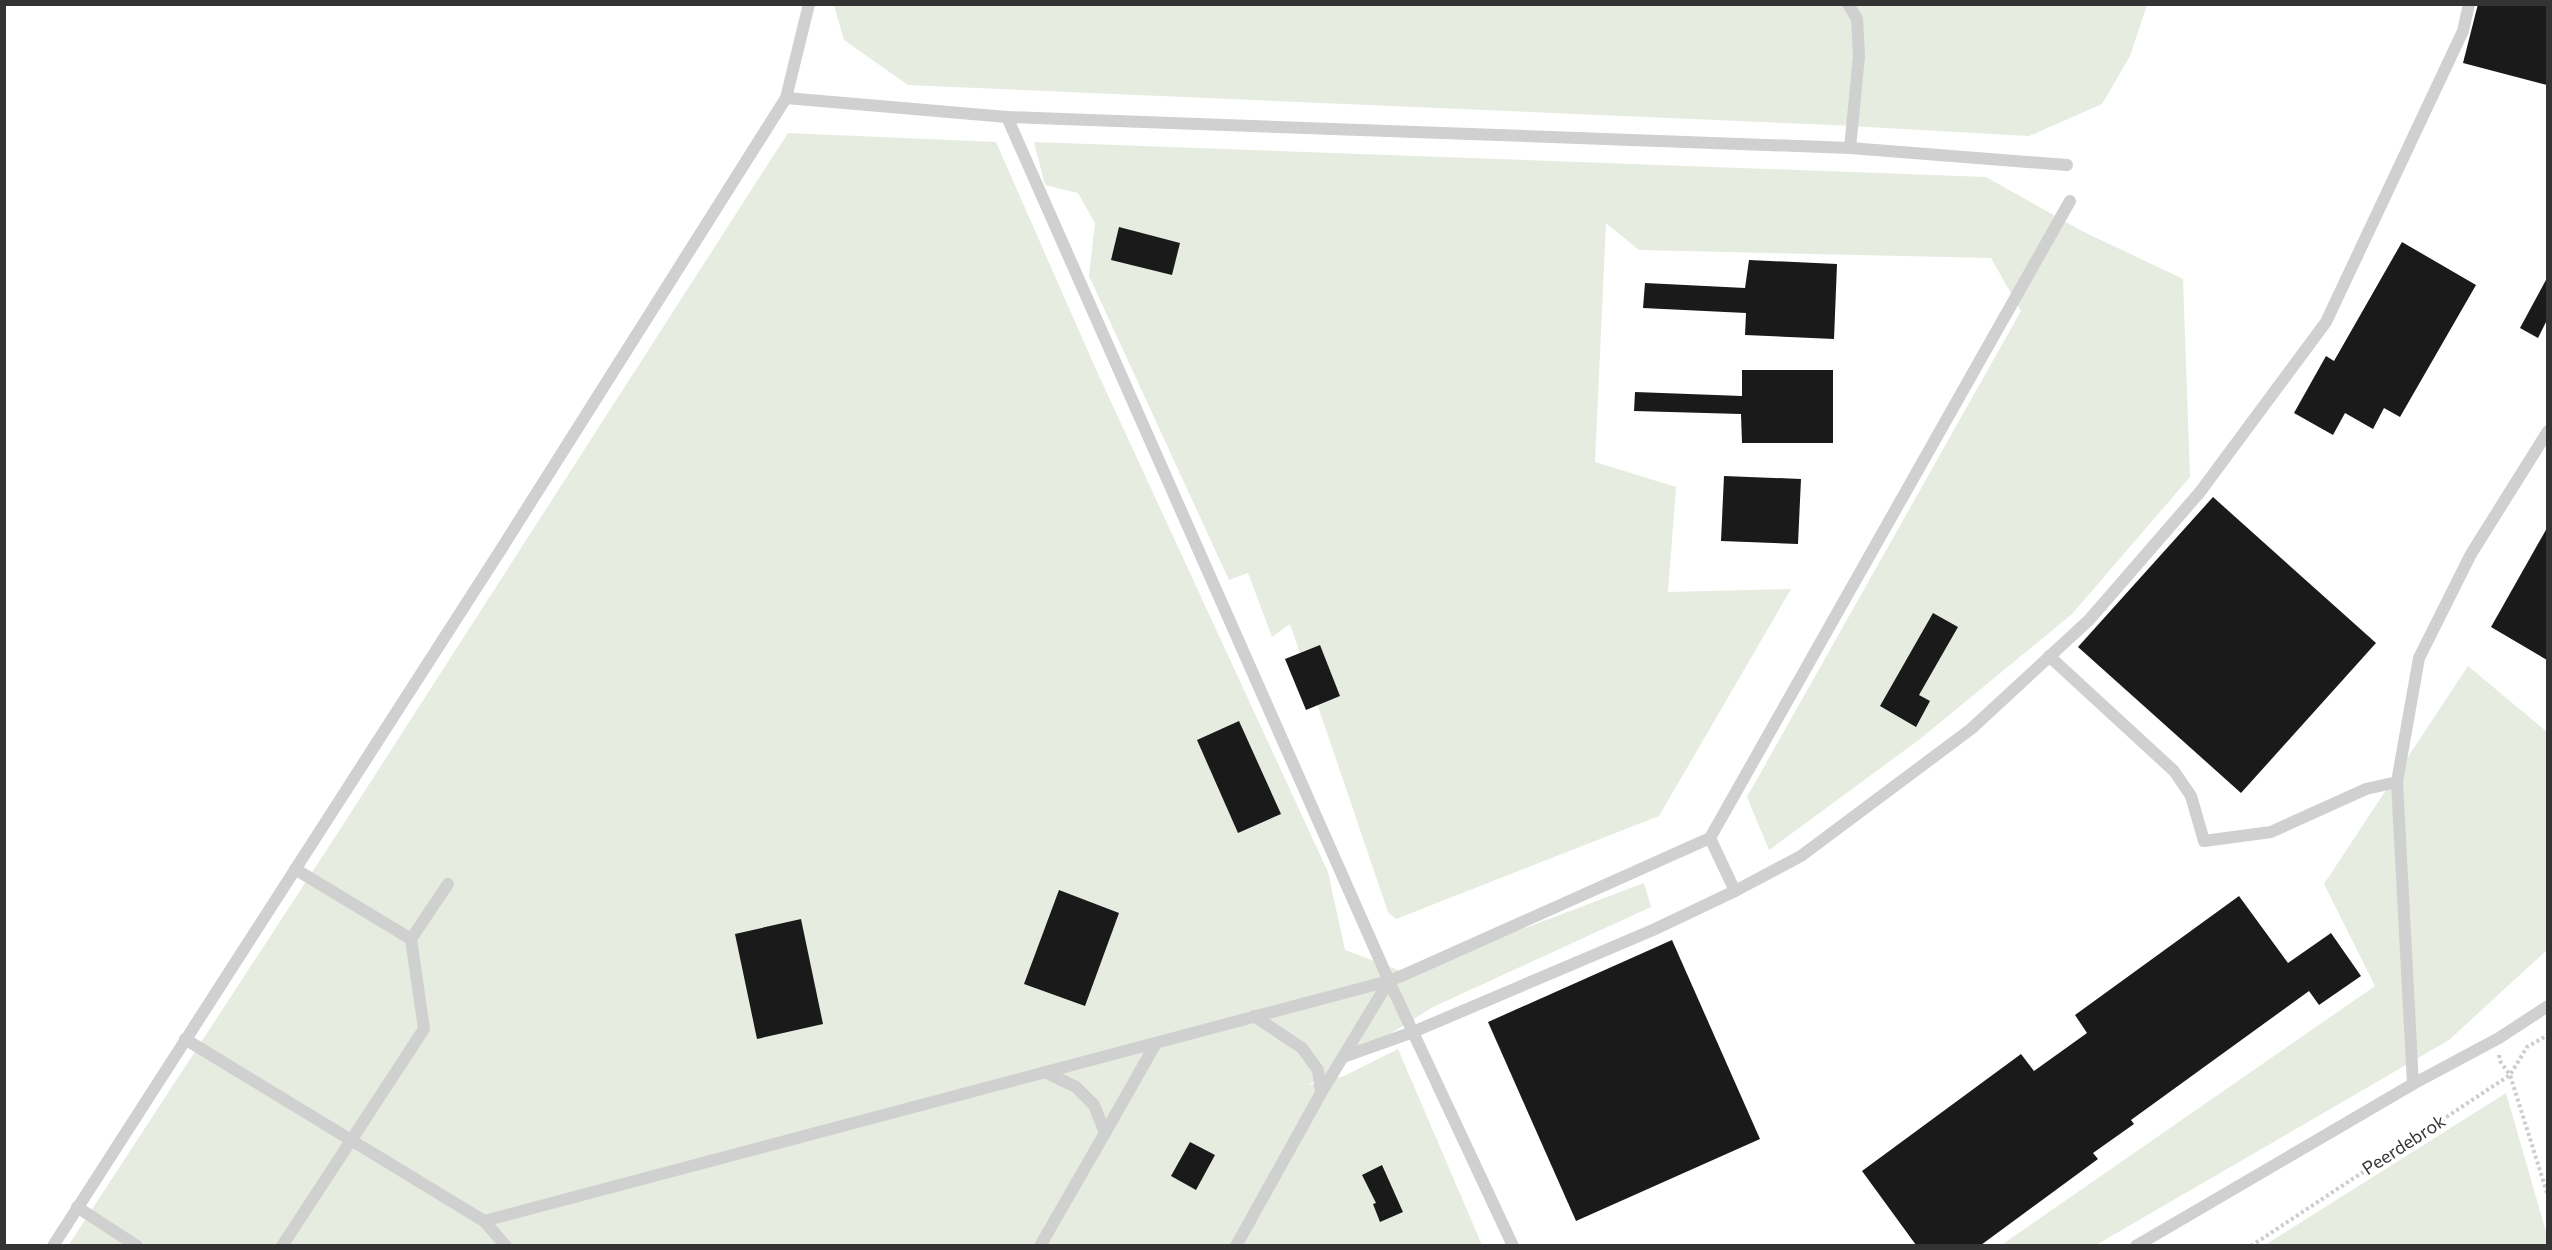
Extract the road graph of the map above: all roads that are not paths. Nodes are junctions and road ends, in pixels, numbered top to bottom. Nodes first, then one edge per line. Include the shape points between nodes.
1 (808, 4) edge
2 (1848, 4) edge
3 (2469, 4) edge
4 (786, 98) junction
5 (1007, 117) junction
6 (1850, 148) junction
7 (2067, 165) dead end
8 (2070, 201) dead end
9 (2547, 431) edge
10 (2049, 656) junction
11 (2397, 782) junction
12 (1710, 838) junction
13 (295, 869) junction
14 (448, 884) dead end
15 (1735, 891) junction
16 (411, 939) junction
17 (1389, 981) junction
18 (2547, 1006) edge
19 (1254, 1016) junction
20 (1413, 1032) junction
21 (185, 1039) junction
22 (1156, 1043) junction
23 (1343, 1057) junction
24 (1045, 1072) junction
25 (2413, 1084) junction
26 (1321, 1093) junction
27 (1105, 1132) junction
28 (351, 1141) junction
29 (78, 1207) junction
30 (484, 1221) junction
31 (53, 1245) edge
32 (137, 1245) edge
33 (282, 1245) edge
34 (506, 1245) edge
35 (1040, 1245) edge
36 (1236, 1245) edge
37 (1513, 1245) edge
38 (2136, 1245) edge

1 - 4 lane
2 - 6 lane via 1857,19 1859,56
3 - 10 lane via 2463,31 2326,322 2200,492 2089,620
4 - 5 lane
4 - 13 lane
5 - 6 lane
5 - 17 lane
6 - 7 lane
8 - 12 lane
9 - 11 lane via 2471,554 2419,658
10 - 11 lane via 2174,771 2191,796 2204,841 2271,832 2366,789
10 - 15 lane via 1971,729 1801,856
11 - 25 lane
12 - 15 lane
12 - 17 lane
13 - 16 lane
13 - 21 lane
14 - 16 lane
15 - 20 lane
16 - 28 lane via 424,1029
17 - 19 lane
17 - 20 lane
17 - 23 lane
18 - 25 lane via 2499,1038
19 - 22 lane
19 - 26 lane via 1302,1048 1318,1070
20 - 23 lane
20 - 37 lane
21 - 28 lane
21 - 29 lane
22 - 24 lane
22 - 27 lane
23 - 26 lane
24 - 27 lane via 1076,1087 1094,1105
24 - 30 lane
25 - 38 lane
26 - 36 lane
27 - 35 lane
28 - 30 lane
28 - 33 lane
29 - 31 lane
29 - 32 lane
30 - 34 lane

